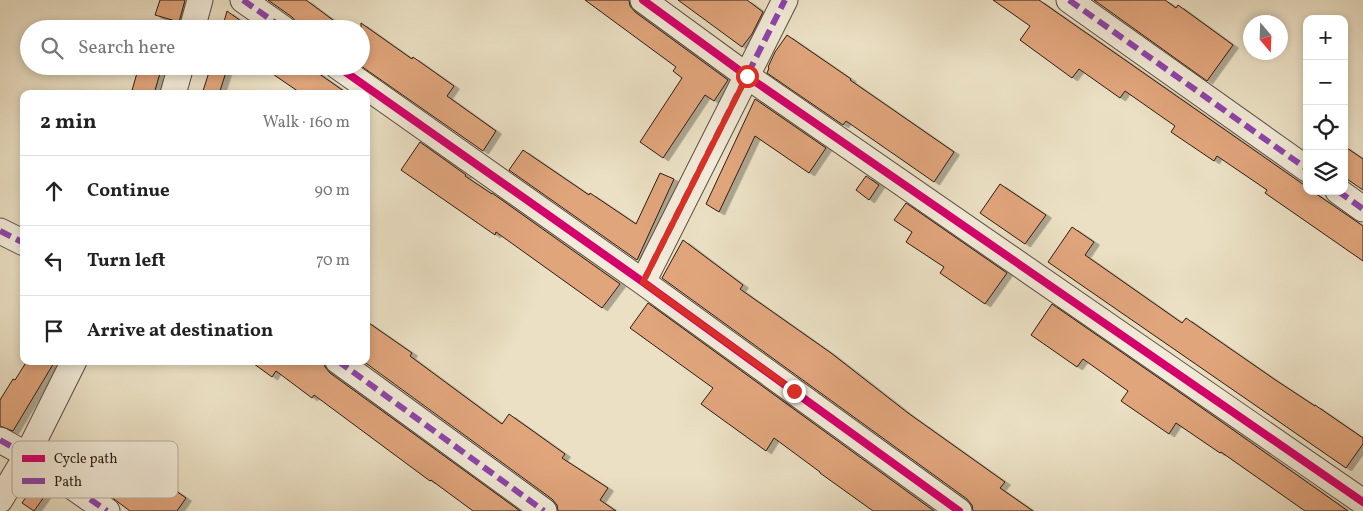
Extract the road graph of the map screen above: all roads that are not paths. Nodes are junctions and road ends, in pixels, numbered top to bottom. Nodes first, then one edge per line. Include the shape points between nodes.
1 (200, 0) edge
2 (243, 0) edge
3 (643, 0) edge
4 (785, 0) edge
5 (1069, 0) edge
6 (194, 20) edge
7 (271, 20) edge
8 (178, 75) edge
9 (350, 75) edge
10 (747, 76) junction
11 (174, 90) edge
12 (1303, 166) edge
13 (1344, 195) edge
14 (1363, 209) edge
15 (0, 231) edge
16 (20, 241) edge
17 (643, 282) junction
18 (72, 365) edge
19 (343, 365) edge
20 (0, 440) edge
21 (34, 441) edge
22 (12, 447) edge
23 (12, 480) edge
24 (88, 498) edge
25 (0, 500) edge
26 (1363, 502) edge
27 (107, 511) edge
28 (544, 511) edge
29 (959, 511) edge

1 - 6 street
2 - 7 street
3 - 10 street
4 - 10 street
5 - 12 street
8 - 11 street
9 - 17 street
10 - 17 street
10 - 26 street
13 - 14 street
15 - 16 street
17 - 29 street
18 - 21 street
19 - 28 street
20 - 22 street
23 - 25 street
24 - 27 street

